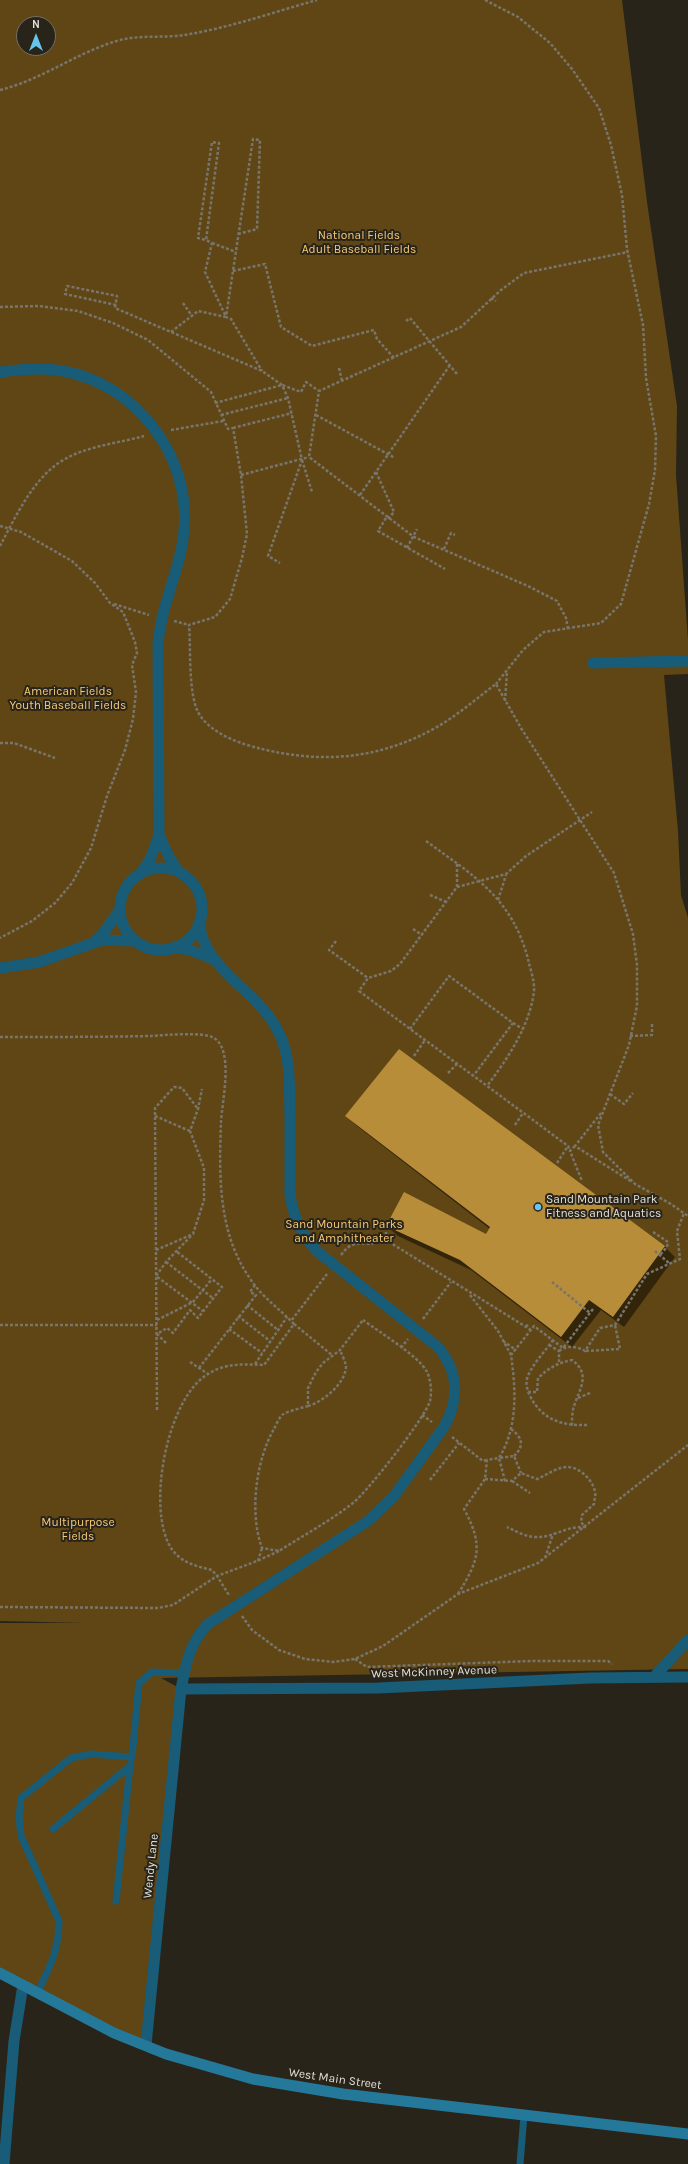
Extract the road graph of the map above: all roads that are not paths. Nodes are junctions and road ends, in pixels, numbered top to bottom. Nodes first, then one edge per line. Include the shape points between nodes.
1 (0, 372) edge
2 (688, 661) edge
3 (593, 662) dead end
4 (159, 836) junction
5 (179, 872) junction
6 (140, 874) junction
7 (119, 911) junction
8 (199, 922) junction
9 (136, 941) junction
10 (94, 942) junction
11 (174, 947) junction
12 (214, 959) junction
13 (0, 968) edge
14 (688, 1640) edge
15 (185, 1673) junction
16 (654, 1677) junction
17 (688, 1677) edge
18 (181, 1689) junction
19 (132, 1757) junction
20 (130, 1766) junction
21 (54, 1829) dead end
22 (116, 1901) dead end
23 (0, 1973) edge
24 (23, 1985) junction
25 (38, 1993) junction
26 (146, 2045) junction
27 (524, 2116) junction
28 (688, 2134) edge
29 (4, 2164) edge
30 (520, 2164) edge

1 - 4 street via 40,369 63,371 86,377 125,398 150,421 178,473 184,528 178,561 161,618 158,644
2 - 3 street
4 - 5 street
4 - 6 street via 150,860
5 - 6 street via 160,868
5 - 8 street via 196,886 201,899 202,913
6 - 7 street via 127,886 121,898
7 - 9 street via 122,924
7 - 10 street via 102,936
8 - 11 street via 190,938
8 - 12 street via 205,947
9 - 10 street
9 - 11 street via 151,949 165,950
10 - 13 street via 39,962
11 - 12 street
12 - 15 street, Wendy Lane via 272,1019 281,1038 289,1072 291,1205 301,1231 309,1243 334,1265 438,1347 452,1369 455,1387 450,1417 394,1496 373,1518 354,1532 208,1624 189,1650
14 - 16 street
15 - 18 street, Wendy Lane
15 - 19 lane via 152,1672 139,1683
16 - 17 street, West McKinney Avenue
16 - 18 street, West McKinney Avenue via 378,1688
18 - 26 street, Wendy Lane
19 - 20 lane
19 - 25 lane via 91,1754 71,1758 21,1798 21,1836 60,1921 60,1936 54,1960
20 - 21 lane
20 - 22 lane
23 - 24 main road, West Main Street
24 - 25 main road, West Main Street
24 - 29 street via 14,2042
25 - 26 main road, West Main Street via 114,2033
26 - 27 main road, West Main Street via 166,2054 253,2080 343,2094
27 - 28 main road, West Main Street
27 - 30 lane

